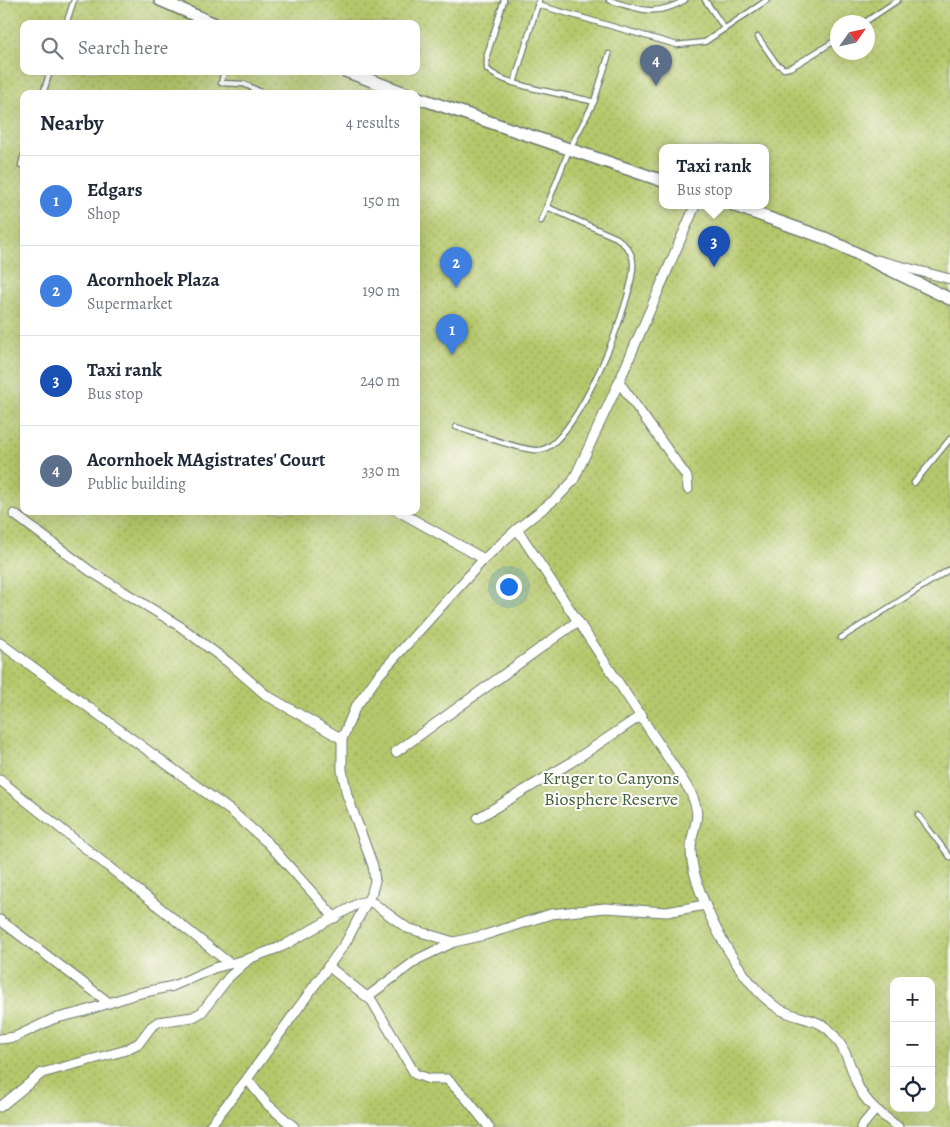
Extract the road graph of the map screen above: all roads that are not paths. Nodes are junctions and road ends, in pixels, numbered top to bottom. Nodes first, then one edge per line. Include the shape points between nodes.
1 (74, 0) edge
2 (160, 0) edge
3 (504, 0) edge
4 (609, 0) edge
5 (685, 0) edge
6 (705, 0) edge
7 (766, 0) edge
8 (898, 0) edge
9 (538, 2) edge
10 (875, 15) edge
11 (67, 20) edge
12 (206, 20) edge
13 (725, 29) junction
14 (758, 37) dead end
15 (830, 44) edge
16 (609, 54) dead end
17 (49, 75) edge
18 (223, 75) edge
19 (356, 75) edge
20 (514, 83) junction
21 (44, 90) edge
22 (257, 90) edge
23 (397, 90) edge
24 (420, 97) edge
25 (594, 102) junction
26 (568, 150) junction
27 (659, 180) edge
28 (546, 207) junction
29 (694, 209) edge
30 (743, 209) edge
31 (541, 221) dead end
32 (867, 257) junction
33 (950, 279) edge
34 (950, 299) edge
35 (619, 382) junction
36 (456, 427) dead end
37 (950, 439) edge
38 (914, 483) dead end
39 (688, 489) dead end
40 (14, 514) dead end
41 (405, 515) edge
42 (517, 529) junction
43 (484, 559) junction
44 (950, 569) edge
45 (578, 621) junction
46 (841, 638) dead end
47 (0, 643) edge
48 (642, 715) junction
49 (342, 739) junction
50 (396, 752) dead end
51 (0, 780) edge
52 (918, 815) dead end
53 (478, 818) dead end
54 (950, 857) edge
55 (368, 901) junction
56 (705, 905) junction
57 (335, 918) junction
58 (0, 920) edge
59 (454, 942) junction
60 (248, 959) junction
61 (229, 963) junction
62 (328, 966) junction
63 (368, 997) junction
64 (108, 1002) junction
65 (15, 1037) junction
66 (0, 1038) edge
67 (0, 1045) edge
68 (247, 1079) junction
69 (0, 1107) edge
70 (875, 1110) junction
71 (209, 1127) edge
72 (294, 1127) edge
73 (489, 1127) edge
74 (861, 1127) edge
75 (898, 1127) edge

1 - 11 lane
2 - 12 street
3 - 20 lane via 487,55 487,69
4 - 5 lane via 629,7 662,11
6 - 13 lane
7 - 13 lane
8 - 10 lane
9 - 13 lane via 677,45 705,42
9 - 20 lane
14 - 15 lane via 784,69
16 - 25 lane
17 - 21 lane
18 - 22 lane via 220,83 234,82
19 - 23 street
20 - 25 lane
24 - 26 street
25 - 26 lane
26 - 27 street
26 - 28 lane
28 - 31 lane
28 - 36 lane via 617,238 632,255 632,275 610,345 570,425 548,448 531,450
29 - 35 street
30 - 32 street via 825,238
32 - 33 street
32 - 34 street
35 - 39 street via 687,477
35 - 42 street via 573,480 558,497
37 - 38 lane
40 - 49 street via 90,571 181,627 266,695
41 - 43 street
42 - 43 street
42 - 45 street
43 - 49 street via 378,676 355,708
44 - 46 lane
45 - 48 street
45 - 50 street
47 - 57 street via 231,811 268,843
48 - 53 street
48 - 56 street via 697,806 691,862
49 - 55 street via 346,795 373,866 375,881
51 - 61 street
52 - 54 lane
55 - 57 street
55 - 59 street via 407,928
55 - 62 street via 346,942
56 - 59 street via 667,912 604,908 551,914
56 - 70 street via 759,993 784,1012 820,1023 833,1034 847,1054 857,1084
57 - 60 street via 283,946
58 - 64 street
59 - 63 street via 418,959
60 - 61 street
60 - 69 street via 229,977 202,1012 193,1017 158,1022 139,1043 124,1051 42,1073
61 - 64 street via 173,986
62 - 63 street
62 - 68 street
63 - 73 street via 415,1074 429,1079 447,1079
64 - 65 street via 53,1019
65 - 66 street
65 - 67 street
68 - 71 street
68 - 72 street via 267,1104
70 - 74 street
70 - 75 street

